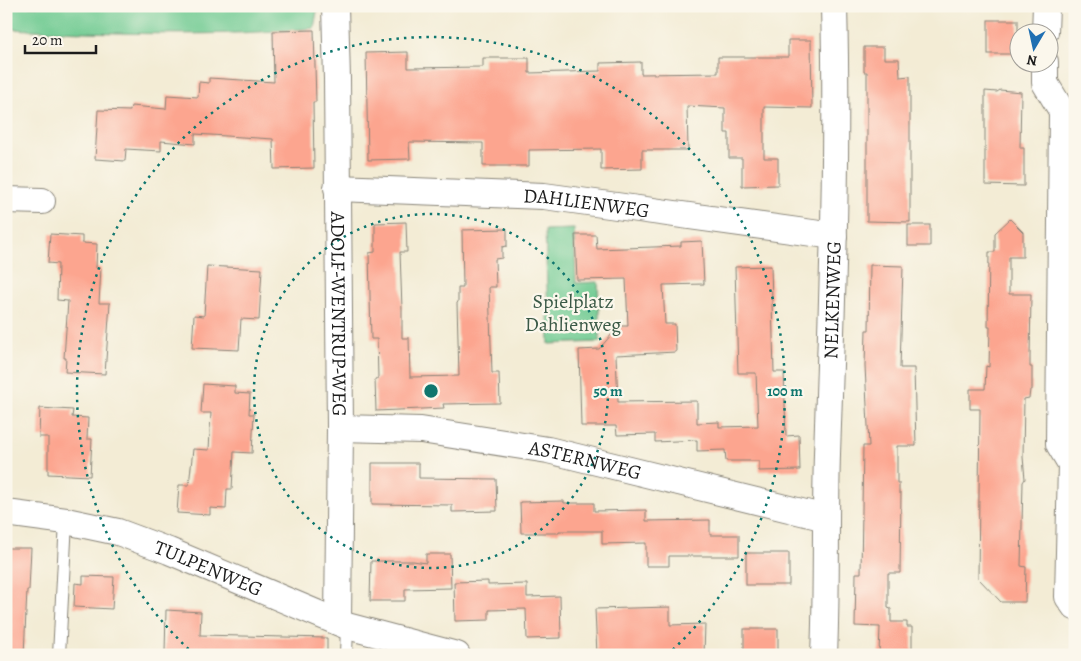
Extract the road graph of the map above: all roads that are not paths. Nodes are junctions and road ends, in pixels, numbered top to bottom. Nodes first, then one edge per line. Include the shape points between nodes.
1 (334, 6) edge
2 (834, 6) edge
3 (1046, 6) edge
4 (1046, 22) edge
5 (1045, 72) edge
6 (337, 188) junction
7 (6, 200) edge
8 (42, 202) dead end
9 (834, 236) junction
10 (340, 428) junction
11 (6, 513) edge
12 (826, 518) junction
13 (66, 521) junction
14 (1075, 607) edge
15 (342, 624) junction
16 (59, 655) edge
17 (346, 655) edge
18 (458, 655) edge
19 (824, 655) edge

1 - 6 street, ADOLF-WENTRUP-WEG
2 - 9 street, NELKENWEG
3 - 4 street
5 - 14 street via 1045,83 1062,111 1059,444 1071,464 1068,597
6 - 9 street, DAHLIENWEG via 544,196
6 - 10 street, ADOLF-WENTRUP-WEG
7 - 8 street
9 - 12 street, NELKENWEG
10 - 12 street, ASTERNWEG via 421,430 548,450
10 - 15 street, ADOLF-WENTRUP-WEG
11 - 13 street, TULPENWEG
12 - 19 street, NELKENWEG
13 - 15 street, TULPENWEG via 118,532 170,550
13 - 16 lane
15 - 17 lane
15 - 18 street, TULPENWEG

